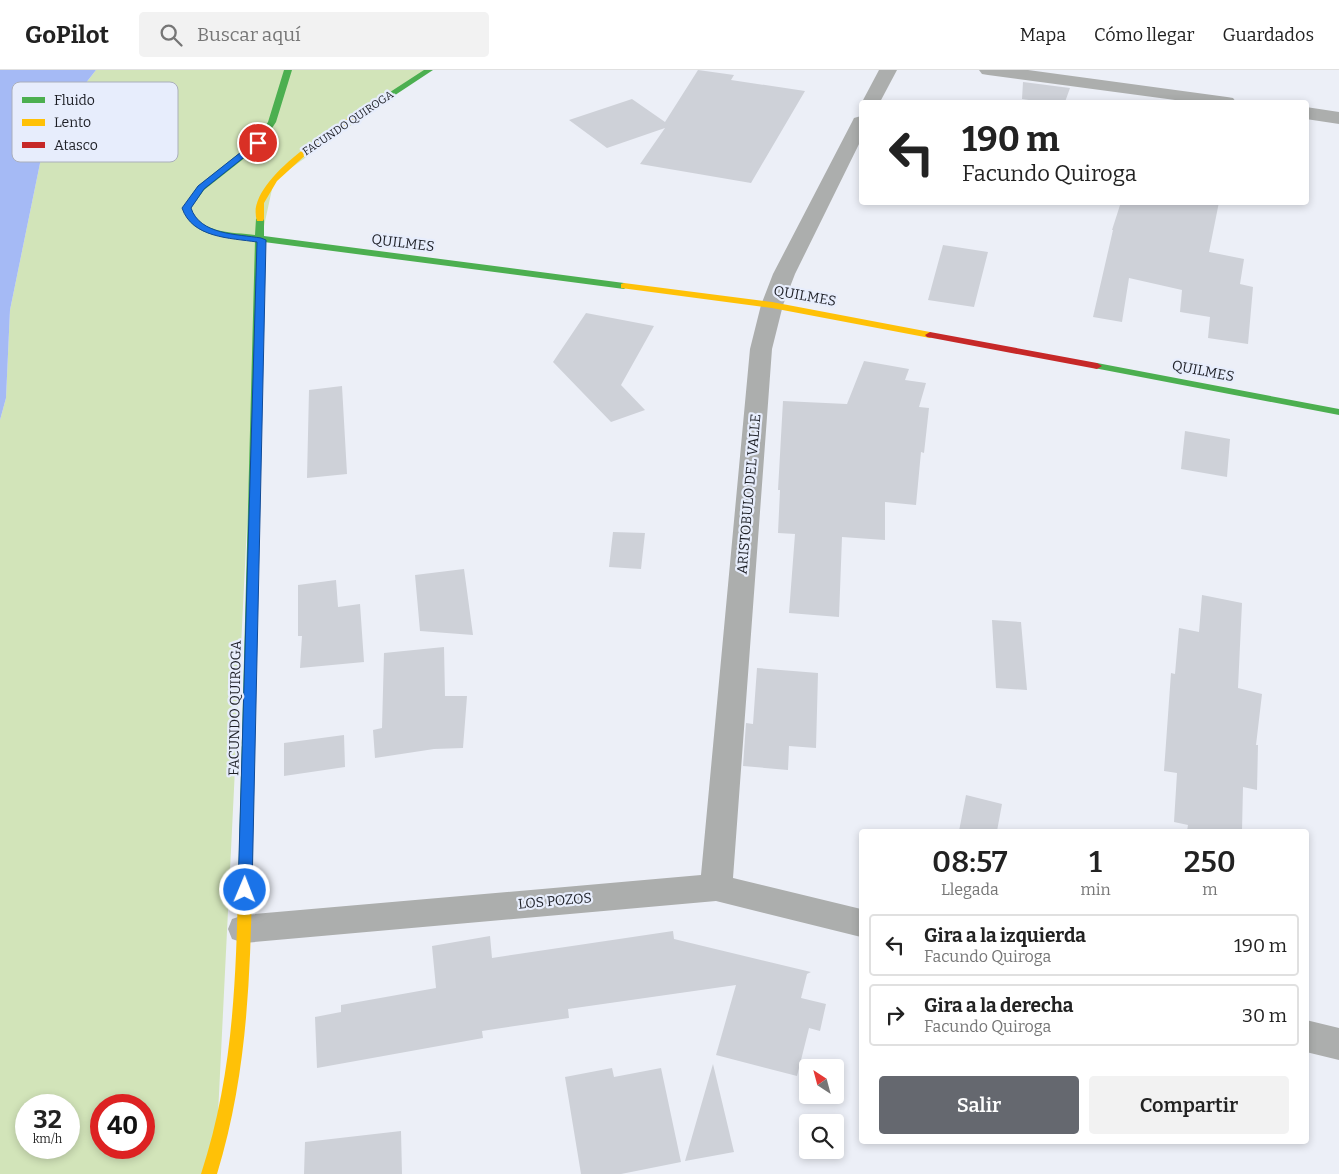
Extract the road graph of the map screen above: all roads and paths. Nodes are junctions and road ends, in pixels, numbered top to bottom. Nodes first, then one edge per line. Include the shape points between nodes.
1 (288, 70) edge
2 (429, 70) edge
3 (888, 70) edge
4 (988, 70) edge
5 (872, 100) edge
6 (1212, 100) edge
7 (1309, 113) edge
8 (1339, 118) edge
9 (859, 126) edge
10 (261, 240) junction
11 (772, 305) junction
12 (1339, 412) edge
13 (716, 887) junction
14 (859, 923) edge
15 (244, 929) junction
16 (1309, 1037) edge
17 (1339, 1044) edge
18 (209, 1174) edge

1 - 10 street via 272,122 258,143 201,188 187,208 190,218 210,232
2 - 10 street, FACUNDO QUIROGA via 307,149 274,180 260,203
3 - 5 street
4 - 6 street
7 - 8 street
9 - 11 street, ARISTOBULO DEL VALLE via 784,274
10 - 11 street, QUILMES
10 - 15 street, FACUNDO QUIROGA
11 - 12 street, QUILMES
11 - 13 street, ARISTOBULO DEL VALLE via 761,349
13 - 14 street, LOS POZOS
13 - 15 street, LOS POZOS
15 - 18 street, FACUNDO QUIROGA via 237,1056
16 - 17 street

